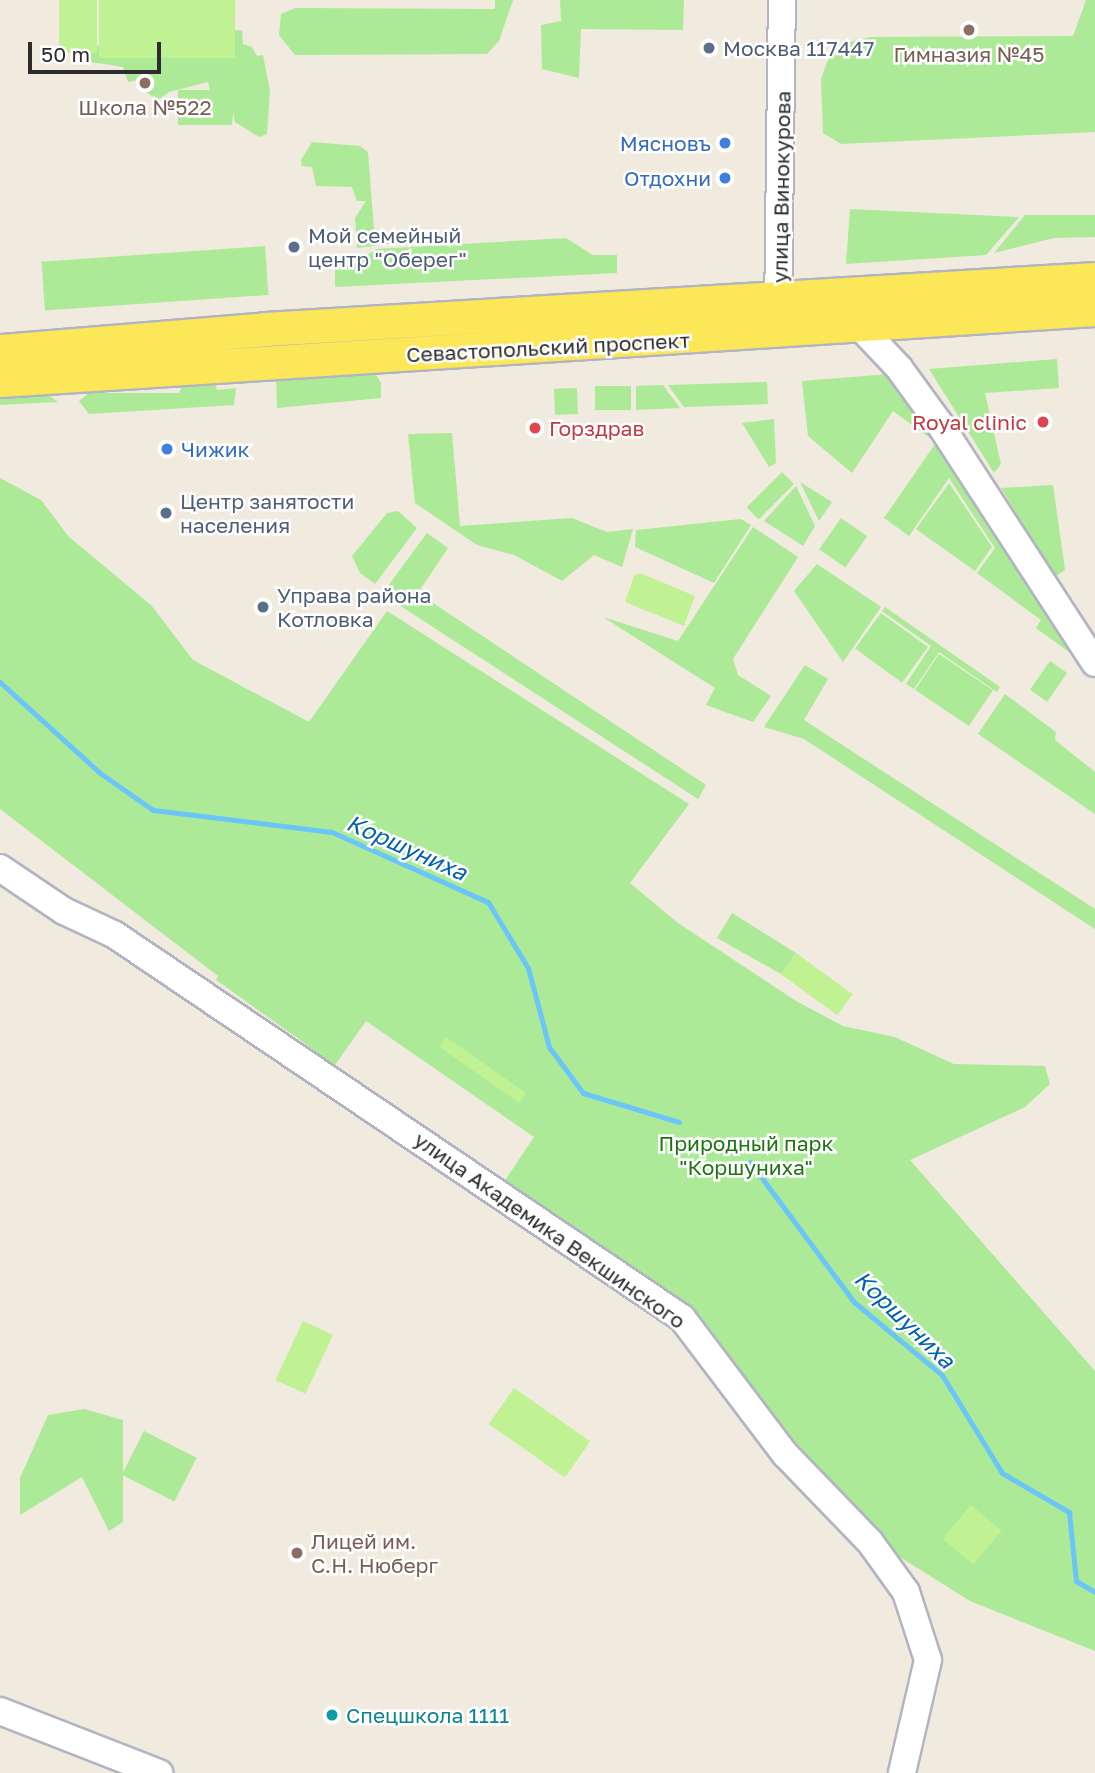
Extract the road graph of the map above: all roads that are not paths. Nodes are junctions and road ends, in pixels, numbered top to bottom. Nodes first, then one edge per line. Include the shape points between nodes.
1 (782, 0) edge
2 (1095, 279) edge
3 (830, 296) junction
4 (779, 300) junction
5 (1095, 309) edge
6 (858, 323) junction
7 (778, 333) junction
8 (0, 351) edge
9 (0, 380) edge
10 (1095, 663) edge
11 (0, 868) edge
12 (0, 1712) edge
13 (159, 1773) edge
14 (902, 1773) edge

1 - 4 street, улица Винокурова
2 - 3 main road, Севастопольский проспект
3 - 4 main road, Севастопольский проспект
3 - 6 street
4 - 7 street, улица Винокурова
4 - 8 main road, Севастопольский проспект via 265,329
5 - 6 main road, Севастопольский проспект
6 - 7 main road, Севастопольский проспект
6 - 10 street via 899,368 939,423
7 - 9 main road, Севастопольский проспект
11 - 14 street, улица Академика Векшинского via 64,911 115,935 682,1318 785,1454 870,1542 906,1592 928,1660
12 - 13 street

